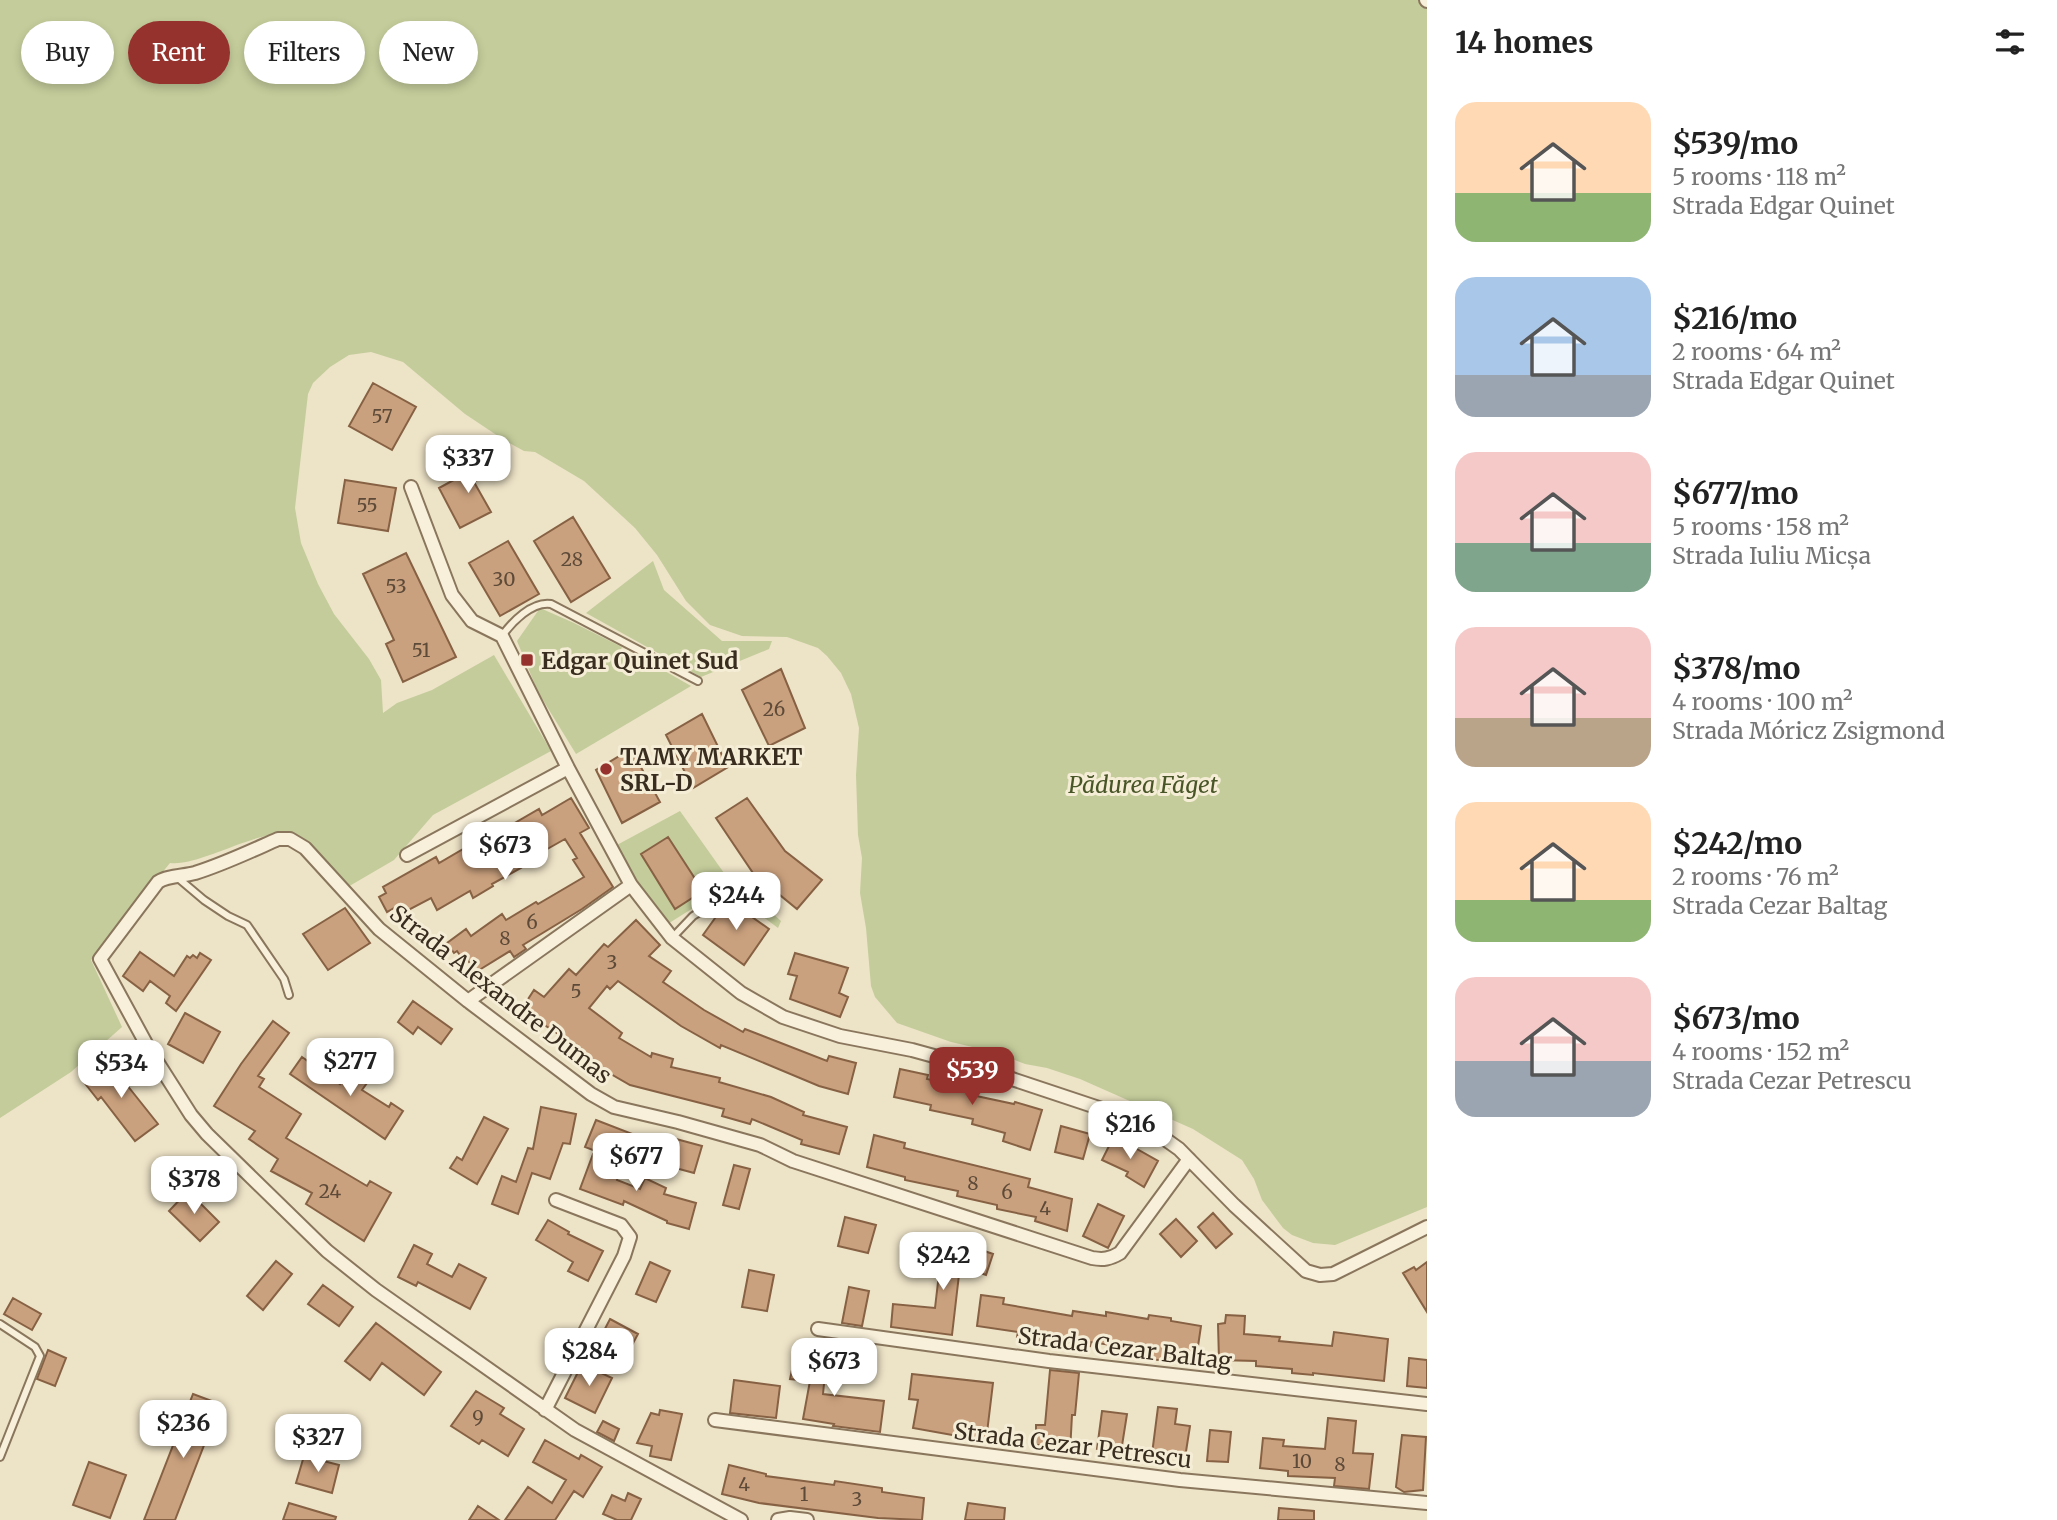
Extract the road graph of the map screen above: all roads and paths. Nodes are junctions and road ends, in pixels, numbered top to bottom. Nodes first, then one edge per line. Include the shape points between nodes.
1 (411, 487) dead end
2 (502, 636) junction
3 (698, 681) dead end
4 (568, 768) junction
5 (407, 855) dead end
6 (178, 878) junction
7 (631, 885) junction
8 (711, 905) dead end
9 (672, 938) junction
10 (289, 995) dead end
11 (468, 1001) junction
12 (1189, 1159) junction
13 (556, 1200) dead end
14 (1427, 1227) edge
15 (0, 1324) edge
16 (818, 1329) dead end
17 (1427, 1404) edge
18 (545, 1409) junction
19 (715, 1420) dead end
20 (0, 1457) edge
21 (1427, 1503) edge
22 (741, 1520) edge
23 (778, 1520) edge
24 (807, 1520) edge

1 - 2 street via 454,599 472,621
2 - 3 lane via 513,621 540,604 551,604
2 - 4 street
4 - 5 street
4 - 7 street
6 - 10 lane via 247,925 284,979
6 - 11 street, Strada Alexandre Dumas via 278,839 290,839 305,848 379,929
6 - 18 street, Strada Alexandre Dumas via 164,877 152,889 100,959 191,1115 327,1251
7 - 9 street
7 - 11 street
8 - 9 lane via 692,915
9 - 12 street via 741,993 783,1017 985,1070 1126,1117 1165,1138
11 - 12 street, Strada Alexandre Dumas via 590,1094 614,1107 760,1145 793,1161 1101,1260 1120,1253
12 - 14 street via 1293,1260 1320,1275 1343,1270
13 - 18 street via 621,1225 630,1237
15 - 20 lane via 35,1347 40,1356
16 - 17 street, Strada Cezar Baltag via 1049,1361
18 - 22 street
19 - 21 street, Strada Cezar Petrescu via 1180,1480
23 - 24 street

